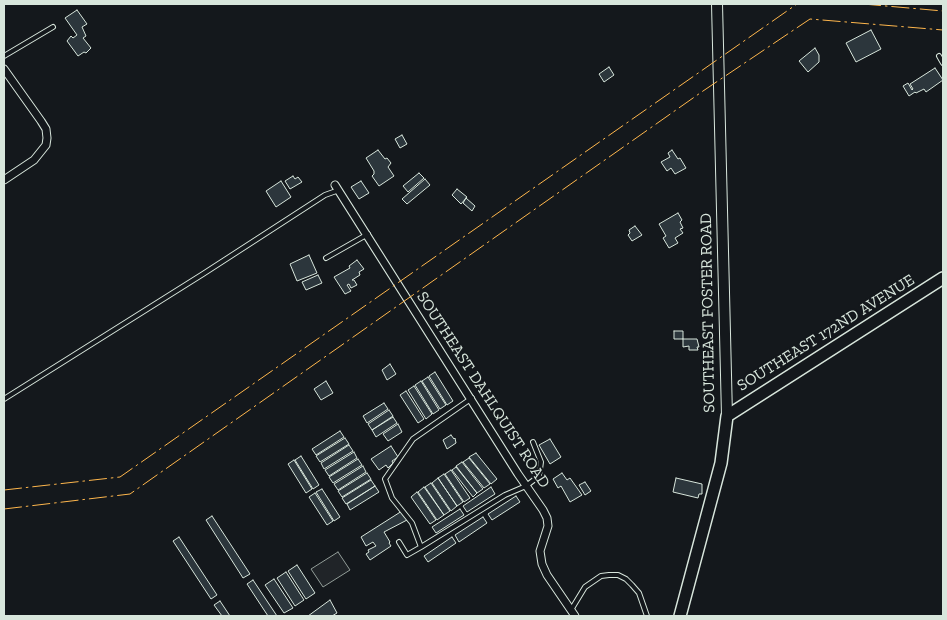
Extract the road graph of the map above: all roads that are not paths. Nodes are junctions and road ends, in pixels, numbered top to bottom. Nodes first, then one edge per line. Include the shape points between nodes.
1 (717, 4) edge
2 (53, 28) dead end
3 (4, 56) edge
4 (939, 56) dead end
5 (943, 63) edge
6 (4, 69) edge
7 (4, 180) edge
8 (337, 188) joint
9 (368, 234) junction
10 (326, 258) dead end
11 (943, 278) edge
12 (472, 398) junction
13 (4, 399) edge
14 (727, 416) junction
15 (533, 442) dead end
16 (526, 486) junction
17 (399, 542) dead end
18 (421, 547) junction
19 (573, 613) edge
20 (647, 616) edge
21 (680, 616) edge

1 - 14 main road, SOUTHEAST FOSTER ROAD
2 - 3 lane
4 - 5 lane
6 - 7 street via 41,121 47,138 46,145 34,160
8 - 9 street, SOUTHEAST DAHLQUIST ROAD
8 - 13 lane
9 - 10 lane
9 - 12 street, SOUTHEAST DAHLQUIST ROAD
11 - 14 main road, SOUTHEAST 172ND AVENUE
12 - 16 street, SOUTHEAST DAHLQUIST ROAD
12 - 18 lane via 413,439 385,479 392,498 412,523
14 - 21 main road, SOUTHEAST FOSTER ROAD via 721,463
15 - 16 lane via 541,462 539,476
16 - 18 lane via 505,495
16 - 19 street, SOUTHEAST DAHLQUIST ROAD via 547,518 548,526 540,551 546,575
17 - 18 lane via 407,555
19 - 20 lane via 585,587 601,576 609,575 626,579 632,585 639,593

